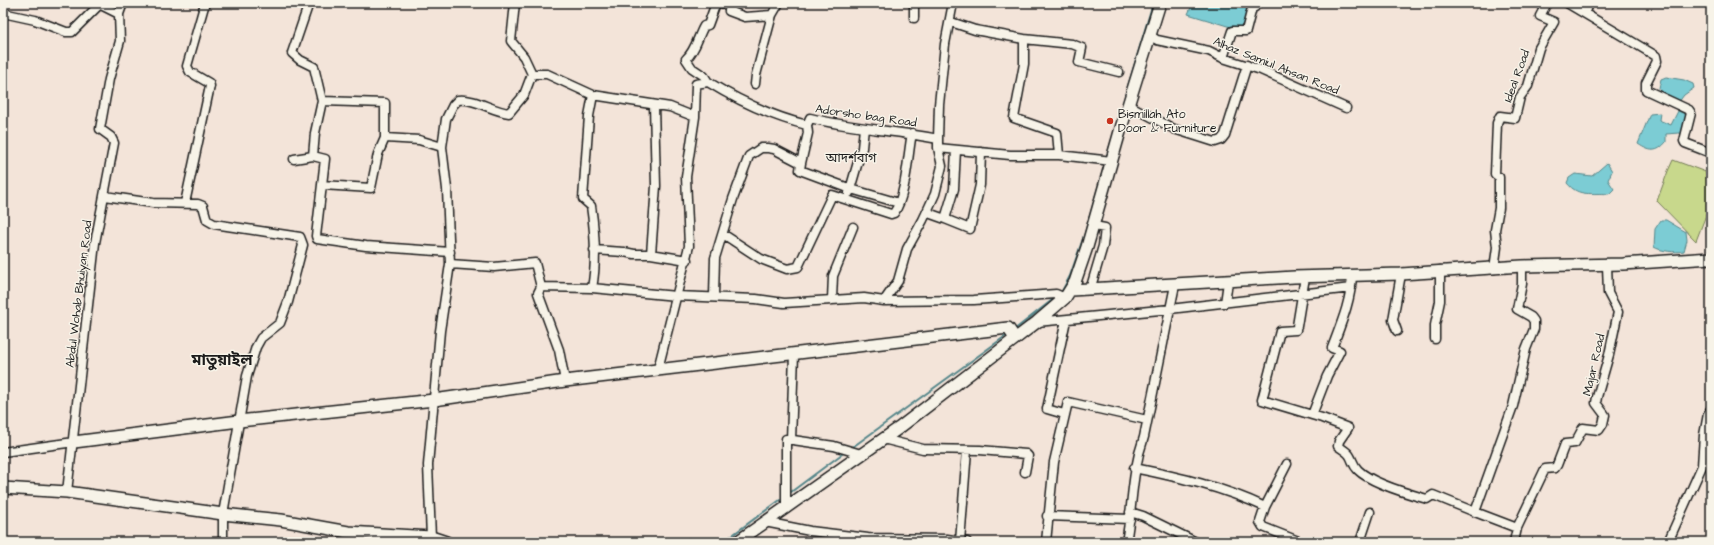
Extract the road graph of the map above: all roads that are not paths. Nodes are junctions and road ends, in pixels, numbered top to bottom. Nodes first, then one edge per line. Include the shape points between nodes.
1 (123, 3) edge
2 (205, 3) edge
3 (309, 3) edge
4 (515, 3) edge
5 (716, 3) edge
6 (721, 3) edge
7 (779, 3) edge
8 (914, 3) edge
9 (953, 3) edge
10 (1160, 3) edge
11 (1256, 3) edge
12 (1547, 3) edge
13 (1568, 3) edge
14 (1589, 3) edge
15 (98, 4) edge
16 (732, 5) edge
17 (3, 13) edge
18 (1584, 13) junction
19 (119, 14) junction
20 (772, 15) junction
21 (914, 18) dead end
22 (951, 22) junction
23 (1151, 36) junction
24 (1024, 39) junction
25 (1223, 58) junction
26 (1247, 65) junction
27 (1118, 72) dead end
28 (532, 74) junction
29 (708, 82) junction
30 (755, 84) dead end
31 (593, 95) junction
32 (322, 101) junction
33 (654, 105) junction
34 (1129, 105) junction
35 (1346, 108) dead end
36 (695, 117) junction
37 (807, 125) junction
38 (864, 128) junction
39 (912, 133) junction
40 (385, 138) junction
41 (938, 139) junction
42 (442, 147) junction
43 (938, 148) junction
44 (956, 150) junction
45 (981, 152) junction
46 (1711, 153) edge
47 (1059, 155) junction
48 (313, 156) junction
49 (294, 159) dead end
50 (1107, 160) junction
51 (801, 162) junction
52 (322, 185) junction
53 (851, 189) junction
54 (105, 196) junction
55 (846, 199) junction
56 (185, 203) junction
57 (899, 203) junction
58 (928, 210) junction
59 (945, 219) junction
60 (1094, 226) junction
61 (853, 227) dead end
62 (723, 234) junction
63 (594, 250) junction
64 (450, 252) junction
65 (652, 254) junction
66 (1711, 258) edge
67 (687, 260) junction
68 (450, 264) junction
69 (1607, 264) junction
70 (1522, 266) junction
71 (1494, 269) junction
72 (1440, 270) junction
73 (1402, 274) junction
74 (1352, 275) junction
75 (1305, 277) junction
76 (1228, 282) junction
77 (1174, 285) junction
78 (541, 287) junction
79 (592, 288) junction
80 (1351, 288) junction
81 (1090, 290) junction
82 (1303, 292) junction
83 (1063, 295) junction
84 (676, 296) junction
85 (714, 296) junction
86 (832, 299) junction
87 (884, 301) junction
88 (1225, 303) junction
89 (1170, 309) junction
90 (1066, 320) junction
91 (1037, 322) junction
92 (1397, 332) dead end
93 (1012, 334) junction
94 (1435, 339) dead end
95 (794, 354) junction
96 (658, 369) junction
97 (565, 381) junction
98 (434, 400) junction
99 (1711, 409) edge
100 (1064, 414) junction
101 (1312, 414) junction
102 (1147, 420) junction
103 (238, 421) junction
104 (883, 439) junction
105 (791, 440) junction
106 (74, 442) junction
107 (967, 450) junction
108 (3, 452) edge
109 (861, 454) junction
110 (1287, 464) dead end
111 (1134, 468) junction
112 (1025, 472) dead end
113 (3, 488) edge
114 (67, 492) junction
115 (1265, 506) junction
116 (786, 509) junction
117 (1370, 512) dead end
118 (1475, 512) junction
119 (223, 514) junction
120 (1048, 516) junction
121 (1130, 516) junction
122 (765, 522) junction
123 (1517, 528) junction
124 (431, 537) junction
125 (868, 540) edge
126 (963, 541) edge
127 (223, 542) edge
128 (446, 542) edge
129 (737, 542) edge
130 (1046, 542) edge
131 (1126, 542) edge
132 (1196, 542) edge
133 (1301, 542) edge
134 (1360, 542) edge
135 (1514, 542) edge
136 (1668, 542) edge

1 - 19 street
2 - 56 street via 187,66 190,72 209,82 210,86
3 - 32 street via 292,53 314,67
4 - 28 street via 511,41 524,57
5 - 29 street, Adorsho bag Road via 708,25 704,26 686,59
6 - 16 street
7 - 20 street
8 - 21 street
9 - 22 street
10 - 23 street
11 - 25 street via 1252,8 1246,30 1232,31
12 - 71 street, Ideal Road via 1540,16 1554,22 1539,48 1528,86 1520,97 1515,118 1500,116 1497,123 1495,174 1499,177 1499,194
13 - 18 street
14 - 18 street
15 - 17 street via 72,32
15 - 19 street
16 - 20 street via 729,11 745,17
18 - 46 street via 1656,56 1657,61 1646,84 1646,90 1689,110 1691,113 1685,143
19 - 54 street, Abdul Wohab Bhuiyan Road via 120,41 109,79 100,129 114,142
20 - 30 street
22 - 24 street via 975,30
22 - 41 street via 945,44
23 - 25 street, Alhaz Samiul Ahsan Road via 1157,40 1209,51
23 - 34 street
24 - 27 street via 1072,44 1082,48 1079,62
24 - 47 street via 1024,64 1014,118 1057,133
25 - 26 street, Alhaz Samiul Ahsan Road
26 - 34 street via 1222,140 1215,142 1174,129
26 - 35 street, Alhaz Samiul Ahsan Road
28 - 31 street via 547,74
28 - 42 street via 524,96 509,113 464,99 458,100 446,119
29 - 36 street via 696,84
29 - 37 street, Adorsho bag Road via 752,106
31 - 33 street
31 - 63 street via 583,199 592,206
32 - 40 street via 385,103
32 - 48 street
33 - 36 street
33 - 65 street via 656,186
34 - 50 street
36 - 67 street via 686,177 689,234
37 - 38 street, Adorsho bag Road via 810,118
37 - 51 street via 808,133
38 - 39 street, Adorsho bag Road
38 - 53 street via 864,140
39 - 41 street, Adorsho bag Road
39 - 57 street via 910,155
40 - 42 street via 420,140
40 - 52 street via 378,154 371,188
41 - 43 street
42 - 64 street
43 - 44 street
43 - 58 street via 942,166
44 - 45 street
44 - 59 street via 954,189
45 - 47 street
45 - 59 street via 980,186 970,229
47 - 50 street
48 - 49 street
48 - 52 street via 325,160
50 - 60 street
51 - 53 street via 800,170
51 - 62 street via 768,148 761,148 749,156 732,199
52 - 64 street via 317,239 366,246
53 - 55 street
53 - 57 street
54 - 56 street via 153,203
54 - 106 street, Abdul Wohab Bhuiyan Road via 95,243
55 - 57 street via 891,214
55 - 62 street via 832,195 798,266 787,269 761,259
56 - 103 street via 203,206 207,220 214,224 300,237 302,241 303,246 288,302 280,323 262,338 256,347
58 - 59 street via 930,214
58 - 87 street via 907,249 898,281
60 - 81 street via 1105,228 1104,246
60 - 83 street
61 - 86 street via 834,272
62 - 85 street via 714,265
63 - 65 street
63 - 79 street via 596,266
64 - 68 street
65 - 67 street
66 - 69 street
67 - 84 street
68 - 78 street via 494,267 535,263
68 - 98 street via 440,331
69 - 70 street
69 - 123 street, Majar Road via 1608,293 1618,312 1596,403 1605,415 1603,424 1599,430 1583,428 1575,443 1565,444 1555,468 1545,469 1542,474
70 - 71 street
70 - 118 street via 1522,284 1517,309 1534,321 1534,329 1526,349 1513,406
71 - 72 street
72 - 73 street
72 - 94 street via 1440,301
73 - 74 street
73 - 92 street via 1394,320
74 - 75 street
74 - 80 street
75 - 76 street
75 - 82 street
76 - 77 street
76 - 88 street
77 - 81 street
77 - 89 street
78 - 79 street
78 - 97 street via 538,293 559,350
79 - 84 street
80 - 82 street
80 - 101 street via 1332,348 1340,351
81 - 83 street
82 - 88 street
82 - 101 street via 1296,330 1280,332 1262,398 1264,402
83 - 87 street via 974,300
83 - 91 street
84 - 85 street
84 - 96 street
85 - 86 street via 784,303
86 - 87 street via 864,298
88 - 89 street
89 - 90 street
89 - 102 street
90 - 91 street
90 - 100 street via 1047,409
91 - 93 street
93 - 95 street
93 - 104 street
95 - 96 street
95 - 105 street
96 - 97 street
97 - 98 street
98 - 103 street
98 - 124 street via 428,464
99 - 136 street via 1704,435 1702,466
100 - 102 street via 1070,401
100 - 120 street via 1054,462
101 - 118 street via 1348,428 1338,446 1350,455 1359,471 1409,494 1427,499 1434,495
102 - 111 street
103 - 106 street
103 - 119 street
104 - 107 street via 923,449
104 - 109 street
105 - 109 street via 834,446
105 - 116 street via 786,438
106 - 108 street
106 - 114 street, Abdul Wohab Bhuiyan Road
107 - 112 street via 1026,454 1028,456
107 - 126 street
109 - 116 street
110 - 115 street
111 - 115 street via 1220,489
111 - 121 street
113 - 114 street
114 - 119 street
115 - 133 street via 1260,522 1263,527
116 - 122 street
117 - 134 street
118 - 123 street
119 - 124 street via 281,520 348,532
119 - 127 street
120 - 121 street
120 - 130 street
121 - 131 street
121 - 132 street via 1143,516
122 - 125 street
122 - 129 street
123 - 135 street, Majar Road
124 - 128 street
125 - 126 street

